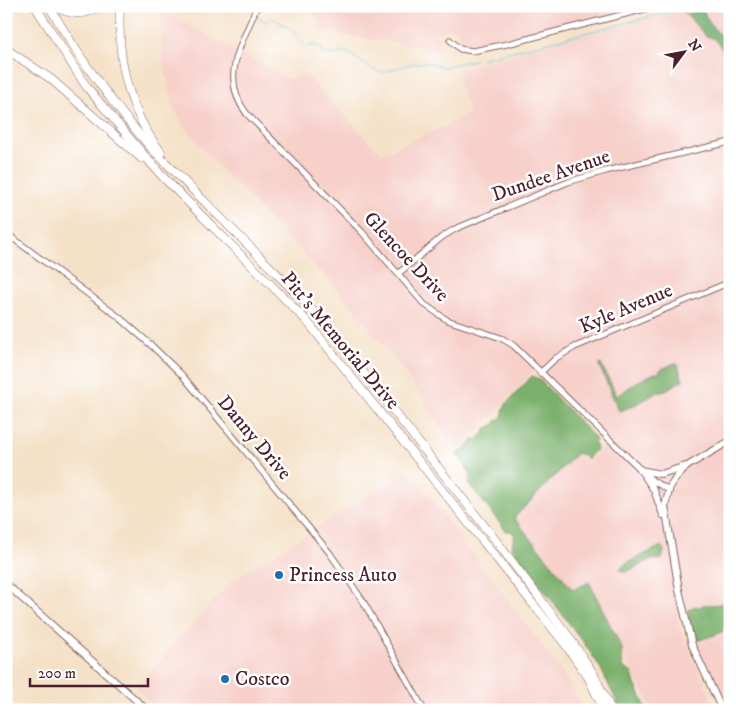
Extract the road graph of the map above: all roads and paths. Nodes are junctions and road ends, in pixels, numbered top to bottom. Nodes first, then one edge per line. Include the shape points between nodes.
1 (35, 6) edge
2 (48, 6) edge
3 (56, 6) edge
4 (98, 6) edge
5 (120, 6) edge
6 (257, 6) edge
7 (623, 6) edge
8 (657, 6) edge
9 (625, 14) junction
10 (450, 40) dead end
11 (6, 49) edge
12 (730, 142) edge
13 (161, 175) junction
14 (182, 179) junction
15 (6, 233) edge
16 (399, 273) junction
17 (730, 282) edge
18 (540, 373) junction
19 (730, 441) edge
20 (689, 465) junction
21 (640, 470) junction
22 (669, 490) junction
23 (666, 522) junction
24 (6, 584) edge
25 (148, 710) edge
26 (424, 710) edge
27 (604, 710) edge
28 (611, 710) edge
29 (722, 710) edge

1 - 13 highway, Pitt's Memorial Drive via 86,86
2 - 14 highway, Pitt's Memorial Drive via 103,90 133,128
3 - 4 highway via 78,14
5 - 14 highway via 120,48 129,93 157,147
6 - 16 street, Glencoe Drive via 234,66 234,82 240,103
7 - 9 street
8 - 9 street
9 - 10 street via 474,50 460,49
11 - 13 highway via 51,79
12 - 16 street, Dundee Avenue via 555,186 455,229
13 - 27 highway, Pitt's Memorial Drive via 306,320 565,644 588,677
14 - 28 highway, Pitt's Memorial Drive via 294,291 368,377 569,637 593,673
15 - 26 street, Danny Drive via 118,317 182,375 330,552 363,601
16 - 18 street, Glencoe Drive via 424,304 441,317 507,341
17 - 18 street, Kyle Avenue via 575,347
18 - 21 street, Glencoe Drive
19 - 20 main road
20 - 21 main road via 661,474
20 - 22 main road via 677,475
21 - 22 street, Glencoe Drive
21 - 23 main road via 655,493
22 - 23 main road
23 - 29 main road via 692,645
24 - 25 main road

